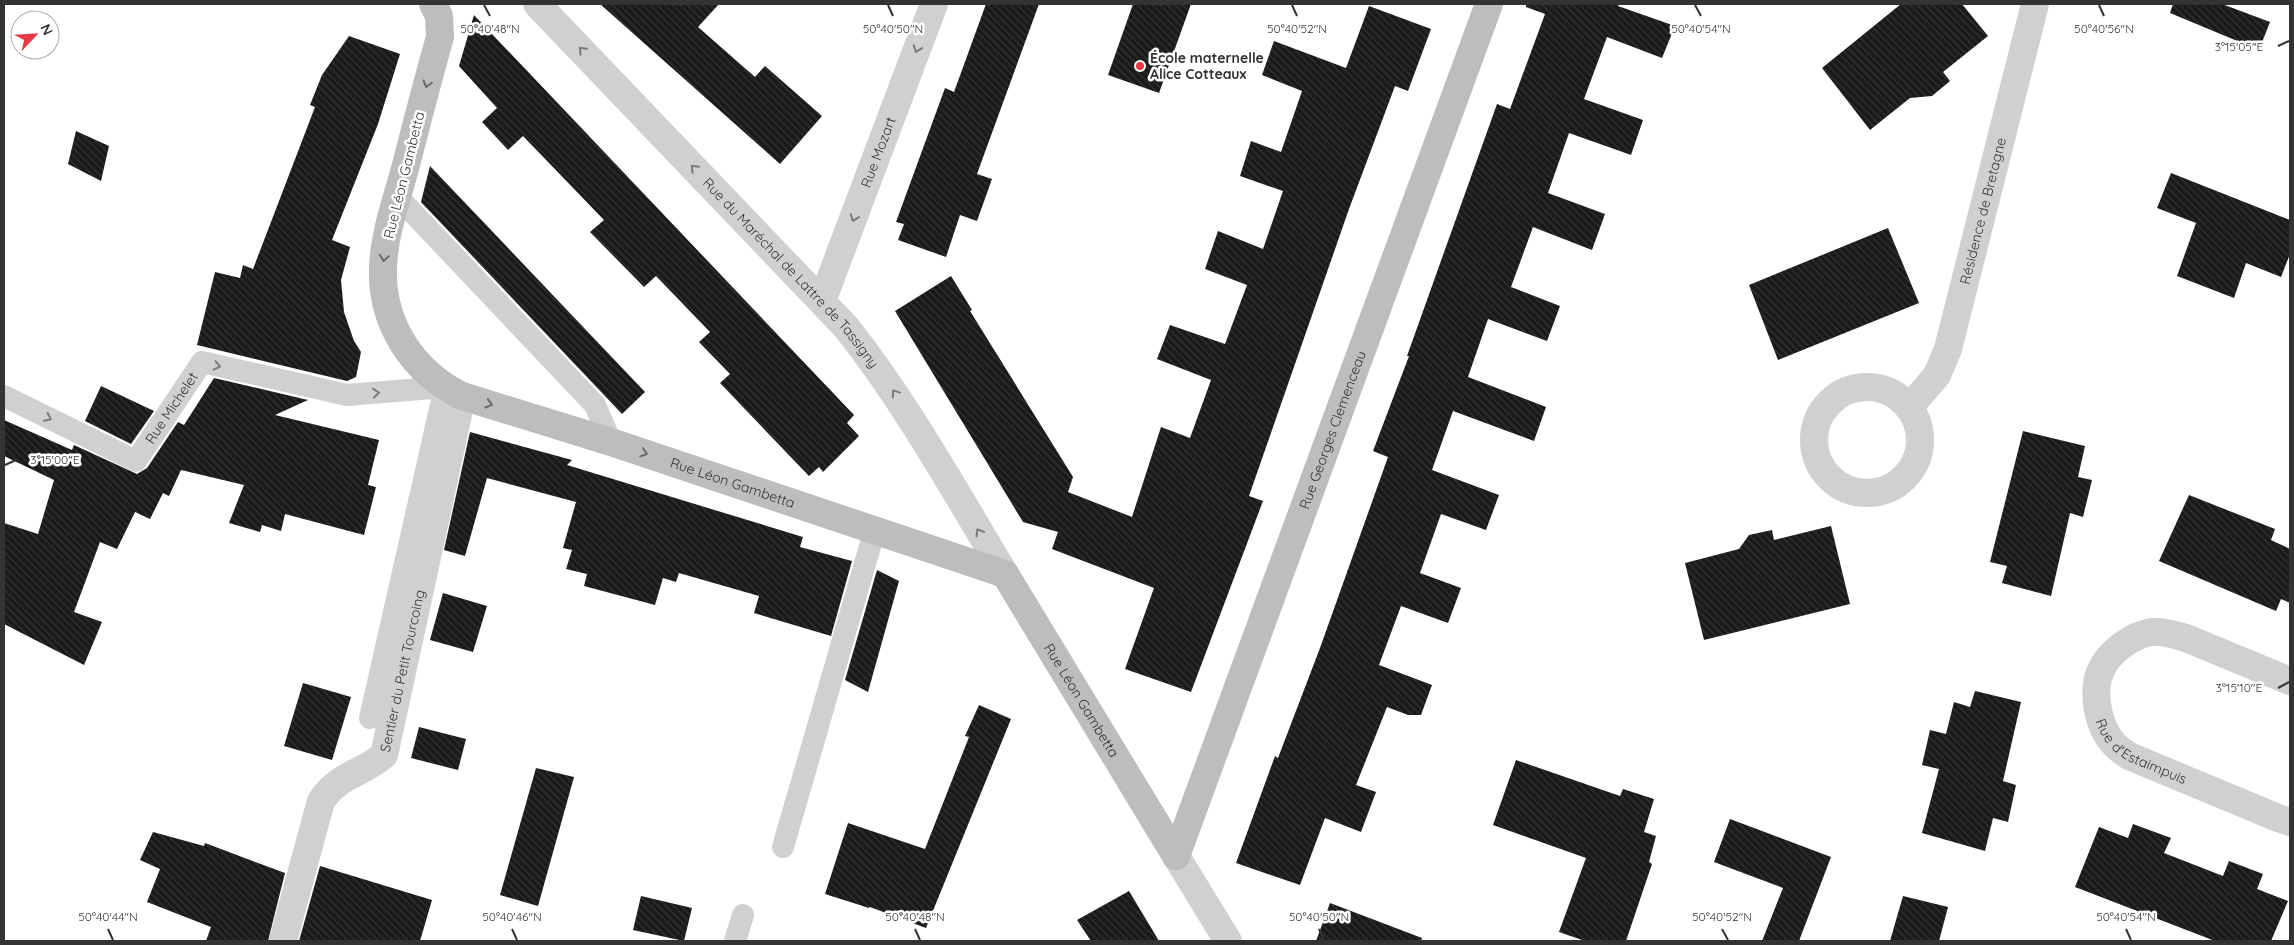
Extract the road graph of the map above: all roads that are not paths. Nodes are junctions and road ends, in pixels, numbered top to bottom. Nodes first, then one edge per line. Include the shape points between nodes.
1 (434, 4) edge
2 (537, 4) edge
3 (934, 4) edge
4 (1489, 4) edge
5 (2035, 4) edge
6 (397, 196) junction
7 (822, 301) junction
8 (453, 392) junction
9 (4, 396) edge
10 (1909, 408) dead end
11 (611, 442) junction
12 (875, 529) junction
13 (1005, 574) junction
14 (2290, 681) edge
15 (370, 718) dead end
16 (2290, 822) edge
17 (783, 847) dead end
18 (1176, 856) junction
19 (743, 915) dead end
20 (283, 941) edge
21 (736, 941) edge
22 (1228, 941) edge

1 -> 6 street, Rue Léon Gambetta via 439,16 440,37
7 -> 2 street, Rue du Maréchal de Lattre de Tassigny
3 -> 7 street, Rue Mozart
4 - 18 street, Rue Georges Clemenceau
5 - 10 street, Résidence de Bretagne via 1948,349 1937,375
6 -> 8 street, Rue Léon Gambetta via 389,224 383,269 385,303 394,328 409,354 427,373
6 - 11 lane via 595,404
13 -> 7 street, Rue du Maréchal de Lattre de Tassigny via 877,366
9 -> 8 lane, Rue Michelet via 136,461 202,362 347,395
8 -> 11 street, Rue Léon Gambetta
8 - 15 lane
8 - 20 street, Sentier du Petit Tourcoing via 384,755 374,764 344,777 321,801
11 -> 12 street, Rue Léon Gambetta
12 - 13 street, Rue Léon Gambetta
12 - 17 lane
13 - 18 street, Rue Léon Gambetta
14 - 16 street, Rue d'Estaimpuis via 2186,638 2152,632 2136,636 2109,658 2100,671 2097,690 2098,710 2104,729 2114,745 2129,756
18 - 22 street, Rue Léon Gambetta
19 - 21 lane

